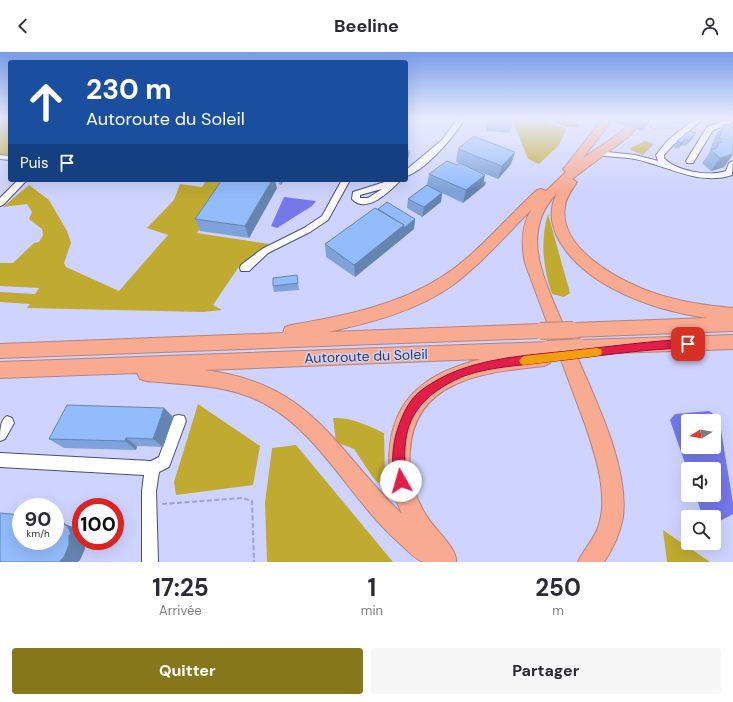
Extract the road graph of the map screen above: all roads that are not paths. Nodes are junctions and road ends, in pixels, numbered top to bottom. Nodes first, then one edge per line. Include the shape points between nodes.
1 (444, 142) edge
2 (593, 142) edge
3 (615, 142) edge
4 (671, 142) edge
5 (702, 142) edge
6 (598, 153) junction
7 (690, 161) dead end
8 (733, 163) edge
9 (666, 165) junction
10 (576, 167) junction
11 (408, 173) edge
12 (22, 182) edge
13 (345, 182) edge
14 (0, 203) edge
15 (245, 268) dead end
16 (731, 319) edge
17 (229, 342) junction
18 (731, 342) edge
19 (0, 351) edge
20 (549, 353) junction
21 (99, 366) junction
22 (0, 370) edge
23 (179, 421) dead end
24 (0, 460) edge
25 (152, 468) junction
26 (150, 562) edge
27 (444, 562) edge
28 (449, 562) edge
29 (590, 562) edge

1 - 11 street
2 - 10 highway
3 - 6 highway
4 - 9 street via 660,154 662,162
5 - 7 street
6 - 9 street via 635,157
6 - 10 highway
8 - 9 street via 729,173 712,176 698,175
10 - 16 highway via 563,195 558,215 563,234 583,260 615,283 645,297
10 - 17 highway via 534,200 465,268 418,297 394,308 353,320
10 - 29 highway via 539,207 530,234 529,251 541,289 598,433 610,478 610,527
12 - 14 street
13 - 15 street via 325,218 265,251
16 - 17 highway, Autoroute du Soleil, bridge via 573,330
17 - 19 highway, Autoroute du Soleil
18 - 20 highway via 661,344
20 - 21 highway, Autoroute du Soleil
20 - 28 highway via 453,376 425,393 408,416 399,447 401,481 410,508 418,522
21 - 22 highway, Autoroute du Soleil
21 - 27 highway via 234,382 273,398 314,431 396,525 424,550
23 - 25 street via 164,462
24 - 25 street
25 - 26 street via 149,498

